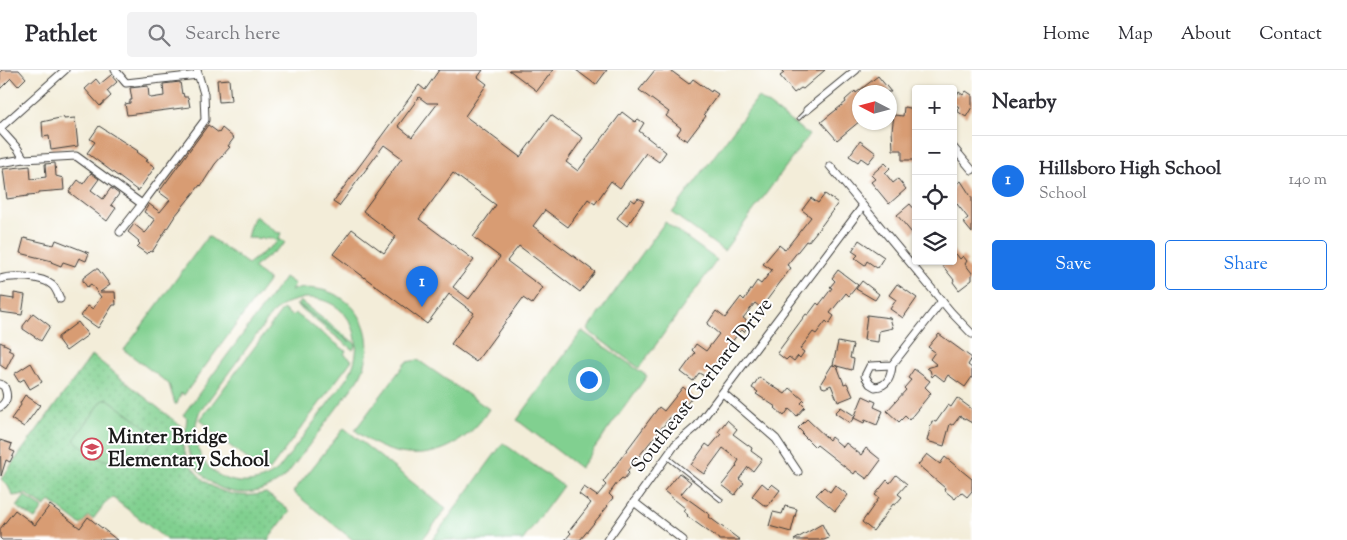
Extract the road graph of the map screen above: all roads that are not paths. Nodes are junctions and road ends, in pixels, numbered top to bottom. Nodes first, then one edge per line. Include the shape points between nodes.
1 (65, 70) edge
2 (115, 70) edge
3 (856, 70) edge
4 (198, 73) edge
5 (807, 110) joint
6 (798, 118) dead end
7 (0, 129) edge
8 (957, 152) edge
9 (24, 159) junction
10 (0, 163) edge
11 (830, 166) dead end
12 (972, 170) edge
13 (142, 204) junction
14 (863, 206) junction
15 (120, 232) dead end
16 (0, 279) edge
17 (60, 299) dead end
18 (942, 301) junction
19 (972, 334) edge
20 (892, 365) dead end
21 (0, 384) edge
22 (723, 393) junction
23 (0, 407) edge
24 (666, 456) junction
25 (798, 472) dead end
26 (721, 500) dead end
27 (634, 502) junction
28 (607, 540) edge
29 (683, 540) edge

1 - 7 street
2 - 4 street via 126,83
3 - 5 street
4 - 13 street via 204,94 205,120
5 - 6 lane
7 - 9 street
8 - 12 street
9 - 10 street
9 - 13 street via 76,156
11 - 14 street
13 - 15 street
14 - 18 street
14 - 22 street, Southeast Gerhard Drive
16 - 17 street via 26,277 46,281 56,289
18 - 19 street
18 - 20 street
21 - 23 street via 4,386 7,397
22 - 24 street, Southeast Gerhard Drive via 697,426
22 - 25 street via 776,439
24 - 26 lane
24 - 27 street, Southeast Gerhard Drive
27 - 28 street, Southeast Gerhard Drive
27 - 29 street

